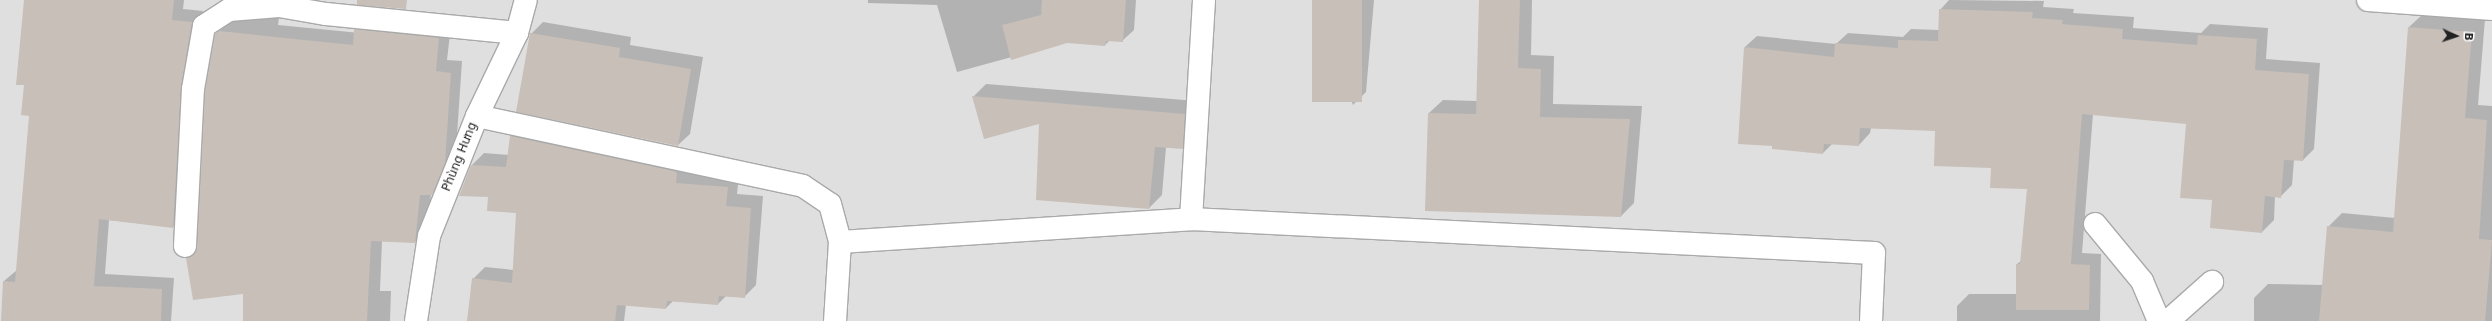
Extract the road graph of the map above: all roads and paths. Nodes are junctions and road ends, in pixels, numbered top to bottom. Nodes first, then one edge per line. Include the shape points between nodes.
1 (526, 0) edge
2 (1204, 0) edge
3 (2368, 0) edge
4 (279, 3) edge
5 (227, 5) edge
6 (2492, 10) edge
7 (518, 33) junction
8 (477, 116) junction
9 (1191, 219) junction
10 (2095, 224) dead end
11 (840, 242) junction
12 (185, 246) dead end
13 (2212, 282) dead end
14 (416, 321) edge
15 (834, 321) edge
16 (1871, 321) edge
17 (2160, 321) edge
18 (2168, 321) edge

1 - 7 street, Phùng Hưng
2 - 9 street
3 - 6 street
4 - 5 street
4 - 7 street via 326,14
5 - 12 street via 204,26 193,89
7 - 8 street, Phùng Hưng
8 - 11 street via 803,186 830,204
8 - 14 street, Phùng Hưng via 429,236
9 - 11 street
9 - 16 street via 1874,253
10 - 17 street via 2142,281
11 - 15 street
13 - 18 street

